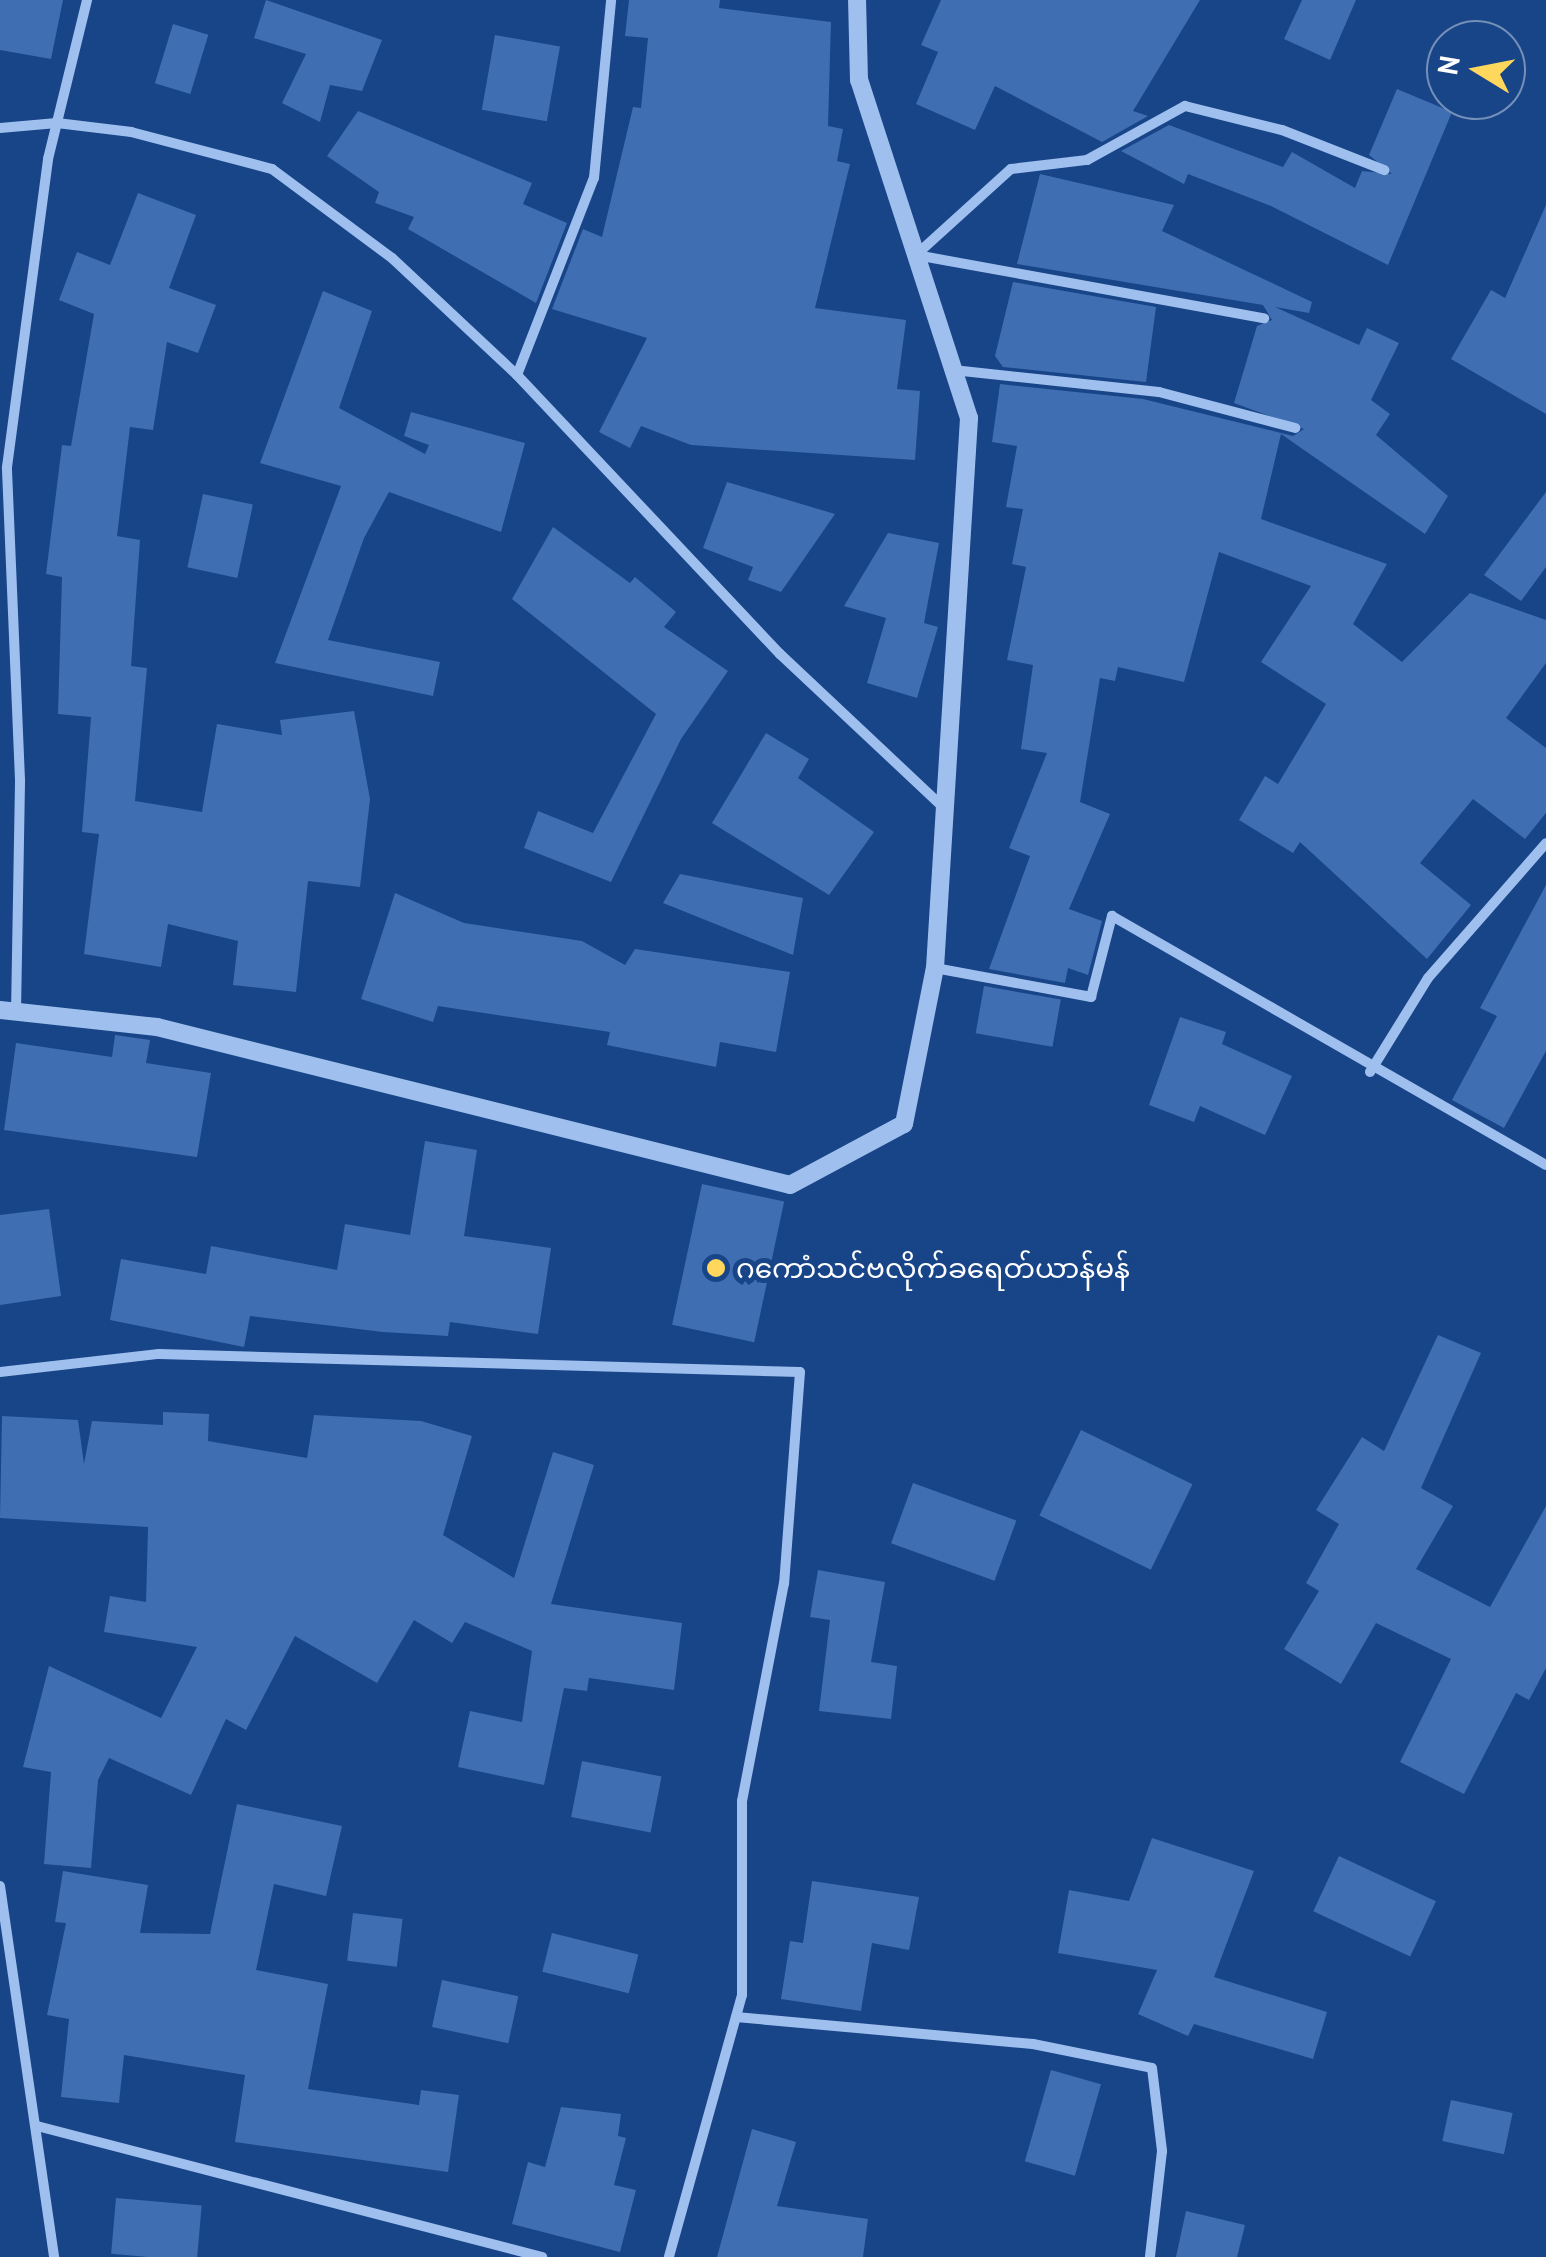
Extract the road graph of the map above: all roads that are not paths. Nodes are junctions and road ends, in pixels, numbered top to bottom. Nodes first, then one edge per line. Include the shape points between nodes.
1 (87, 0) edge
2 (611, 0) edge
3 (857, 0) edge
4 (57, 123) junction
5 (0, 128) edge
6 (1384, 170) dead end
7 (916, 255) junction
8 (1264, 318) dead end
9 (953, 370) junction
10 (517, 375) junction
11 (1295, 428) dead end
12 (945, 808) junction
13 (1546, 842) edge
14 (935, 968) junction
15 (8, 1012) edge
16 (1370, 1072) junction
17 (1546, 1166) edge
18 (0, 1372) edge
19 (0, 1886) edge
20 (736, 2017) junction
21 (37, 2126) junction
22 (54, 2257) edge
23 (542, 2257) edge
24 (669, 2257) edge
25 (1150, 2257) edge

1 - 4 street
2 - 10 street via 594,178
3 - 7 street via 858,80
4 - 5 street
4 - 10 street via 272,169 392,258
4 - 15 street via 7,467 20,780
6 - 7 street via 1282,130 1184,106 1087,160 1012,169
7 - 8 street
7 - 9 street
9 - 11 street via 1160,392
9 - 12 street via 969,418
10 - 12 street via 780,654
12 - 14 street
13 - 16 street via 1428,978
14 - 15 street via 904,1124 790,1185 157,1026
14 - 16 street via 1092,997 1112,916 1302,1021
16 - 17 street
18 - 20 street via 159,1354 800,1372 784,1583 742,1801
19 - 21 street
20 - 24 street
20 - 25 street via 1032,2044 1152,2068 1162,2150
21 - 22 street
21 - 23 street

